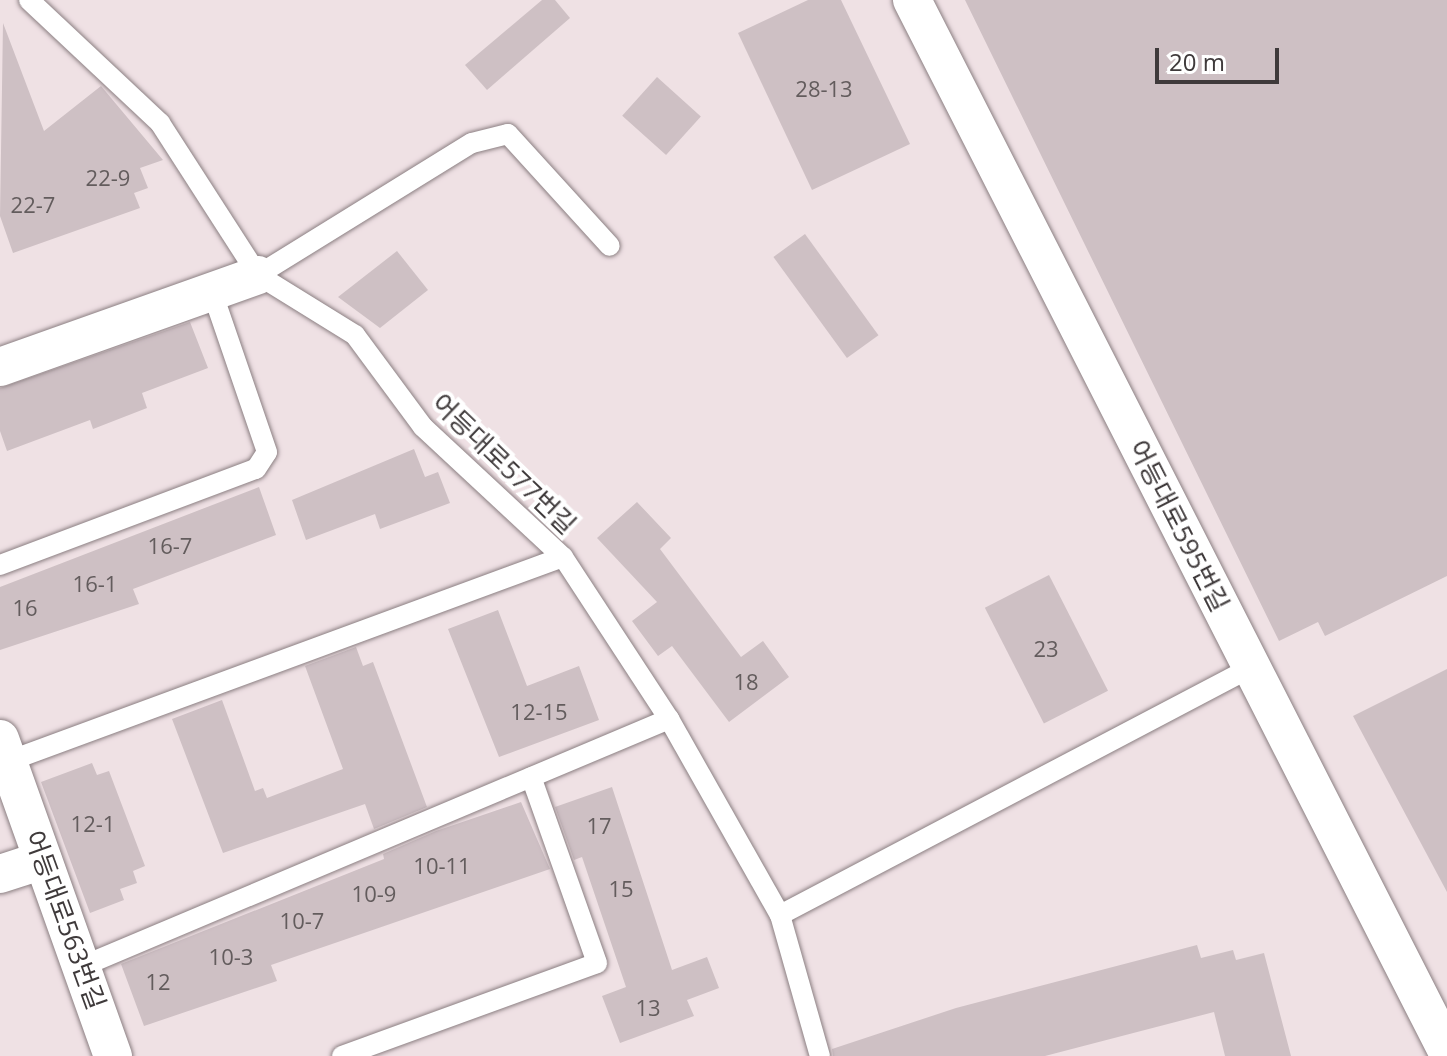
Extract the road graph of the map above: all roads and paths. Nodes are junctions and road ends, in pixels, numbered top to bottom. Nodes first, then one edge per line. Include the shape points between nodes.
1 (29, 0) edge
2 (912, 0) edge
3 (610, 246) dead end
4 (258, 275) junction
5 (212, 291) junction
6 (0, 367) edge
7 (563, 557) junction
8 (0, 565) edge
9 (1250, 668) junction
10 (669, 719) junction
11 (4, 750) edge
12 (531, 777) junction
13 (43, 860) junction
14 (0, 874) edge
15 (780, 915) junction
16 (83, 966) junction
17 (1447, 1051) edge
18 (113, 1056) edge
19 (342, 1056) edge
20 (820, 1056) edge

1 - 4 lane, 어등대로577번길 via 160,123
2 - 9 street, 어등대로595번길
3 - 4 lane via 508,134 472,143
4 - 5 street
4 - 7 lane, 어등대로577번길 via 355,335 423,427
5 - 6 street
5 - 8 lane via 267,452 256,469
7 - 10 lane, 어등대로577번길
7 - 11 lane
9 - 15 lane
9 - 17 street, 어등대로595번길
10 - 12 lane
10 - 15 lane, 어등대로577번길
11 - 13 street, 어등대로563번길
12 - 16 lane
12 - 19 lane via 597,963
13 - 14 street
13 - 16 street, 어등대로563번길
15 - 20 lane, 어등대로577번길
16 - 18 street, 어등대로563번길

